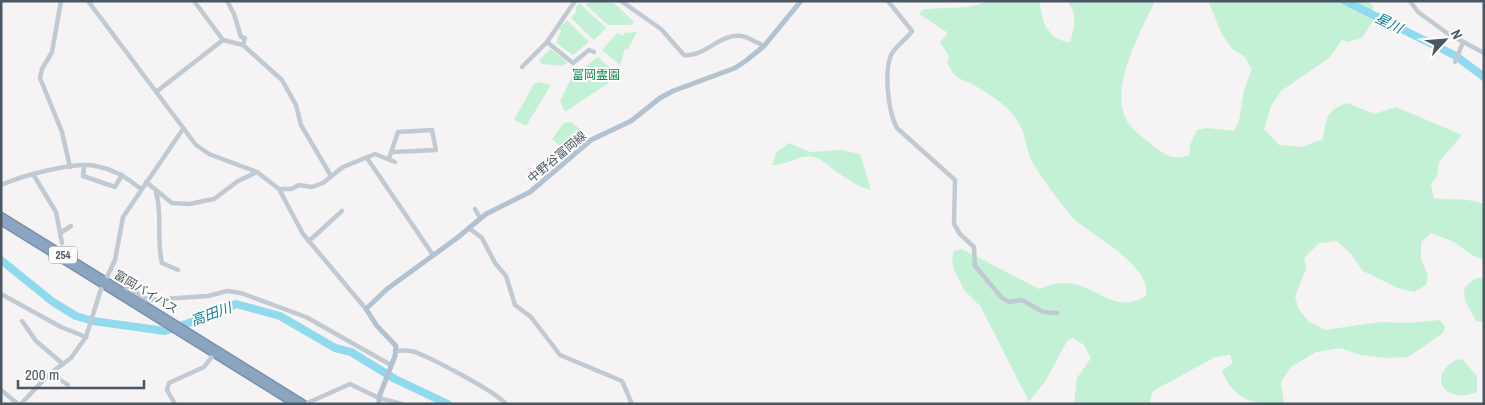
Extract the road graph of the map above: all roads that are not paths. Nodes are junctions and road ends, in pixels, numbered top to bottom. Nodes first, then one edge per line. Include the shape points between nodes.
1 (61, 1) edge
2 (88, 1) edge
3 (194, 1) edge
4 (227, 1) edge
5 (576, 1) edge
6 (621, 1) edge
7 (801, 1) edge
8 (888, 1) edge
9 (1410, 1) edge
10 (223, 40) junction
11 (547, 42) junction
12 (1463, 42) junction
13 (243, 44) junction
14 (764, 46) junction
15 (594, 52) dead end
16 (1484, 53) edge
17 (1456, 62) dead end
18 (522, 67) dead end
19 (156, 92) junction
20 (183, 129) junction
21 (392, 152) junction
22 (367, 158) junction
23 (389, 158) junction
24 (394, 162) dead end
25 (84, 166) junction
26 (70, 167) junction
27 (257, 172) junction
28 (33, 174) junction
29 (122, 175) junction
30 (331, 176) junction
31 (146, 182) junction
32 (1, 185) edge
33 (141, 189) junction
34 (279, 189) junction
35 (156, 190) junction
36 (475, 209) dead end
37 (342, 211) dead end
38 (1, 216) edge
39 (480, 218) junction
40 (1, 222) edge
41 (71, 226) dead end
42 (469, 228) junction
43 (60, 233) junction
44 (309, 241) junction
45 (62, 243) dead end
46 (432, 255) junction
47 (178, 270) dead end
48 (104, 283) junction
49 (1, 294) edge
50 (124, 294) junction
51 (366, 309) junction
52 (1057, 313) dead end
53 (22, 321) dead end
54 (87, 336) junction
55 (396, 351) junction
56 (214, 354) junction
57 (63, 364) junction
58 (391, 366) junction
59 (50, 373) junction
60 (68, 385) dead end
61 (1, 390) edge
62 (379, 400) edge
63 (20, 404) edge
64 (175, 404) edge
65 (295, 404) edge
66 (304, 404) edge
67 (402, 404) edge
68 (506, 404) edge
69 (632, 404) edge

1 - 26 street via 52,52 40,78 62,132
2 - 19 street
3 - 10 street
4 - 13 street via 244,38
5 - 11 street
6 - 14 street via 661,29 684,55 734,36
7 - 14 main road, 中野谷富岡線
8 - 52 street via 912,31 892,54 888,92 893,121 955,180 954,224 974,247 975,266 979,273 1009,302 1022,300 1043,312
9 - 12 street via 1418,12
10 - 13 street
10 - 19 street
11 - 15 street via 573,63 589,50
11 - 18 street
12 - 16 street
12 - 17 street
13 - 30 street via 282,80 296,105 301,125
14 - 39 main road, 中野谷富岡線 via 735,68 660,98 631,121 591,140 530,192
19 - 20 street
20 - 27 street via 196,145 209,154
20 - 31 street
21 - 21 street via 398,132 432,130 436,150
21 - 23 street
22 - 23 street via 375,154
22 - 30 street via 343,167
22 - 46 street
23 - 24 street
25 - 26 street
25 - 29 street via 94,165
25 - 29 street via 83,176 115,187
26 - 28 street
27 - 34 street
27 - 35 street via 214,198 189,204 172,203
28 - 32 street
28 - 43 street via 56,212
29 - 33 street
30 - 34 street via 312,187 298,185
31 - 33 street
31 - 35 street
33 - 48 street via 122,217 115,260
34 - 44 street
35 - 47 street via 161,208 158,247 162,263
36 - 39 street
37 - 44 street
38 - 48 highway, 富岡バイパス / 254
39 - 42 main road, 中野谷富岡線
40 - 48 highway, 富岡バイパス / 254
41 - 43 street
42 - 46 main road, 中野谷富岡線
42 - 69 street via 482,238 506,276 515,305 531,317 555,350 622,381
43 - 45 street
44 - 51 street
46 - 51 main road, 中野谷富岡線
48 - 50 highway, 富岡バイパス / 254
48 - 54 street
49 - 54 street via 61,327
50 - 56 highway, 富岡バイパス / 254
50 - 58 street via 128,288 148,300 208,296 228,291 241,293 306,318
50 - 66 highway, 富岡バイパス / 254
51 - 55 main road via 396,346
53 - 57 street via 36,341
54 - 57 street
55 - 58 main road
55 - 68 street via 406,350 425,357
56 - 64 street via 204,367 169,383 168,390
56 - 65 highway, 富岡バイパス / 254
57 - 59 street
58 - 62 main road
59 - 60 street
59 - 63 street
61 - 63 street
62 - 66 street via 350,384
62 - 67 street

